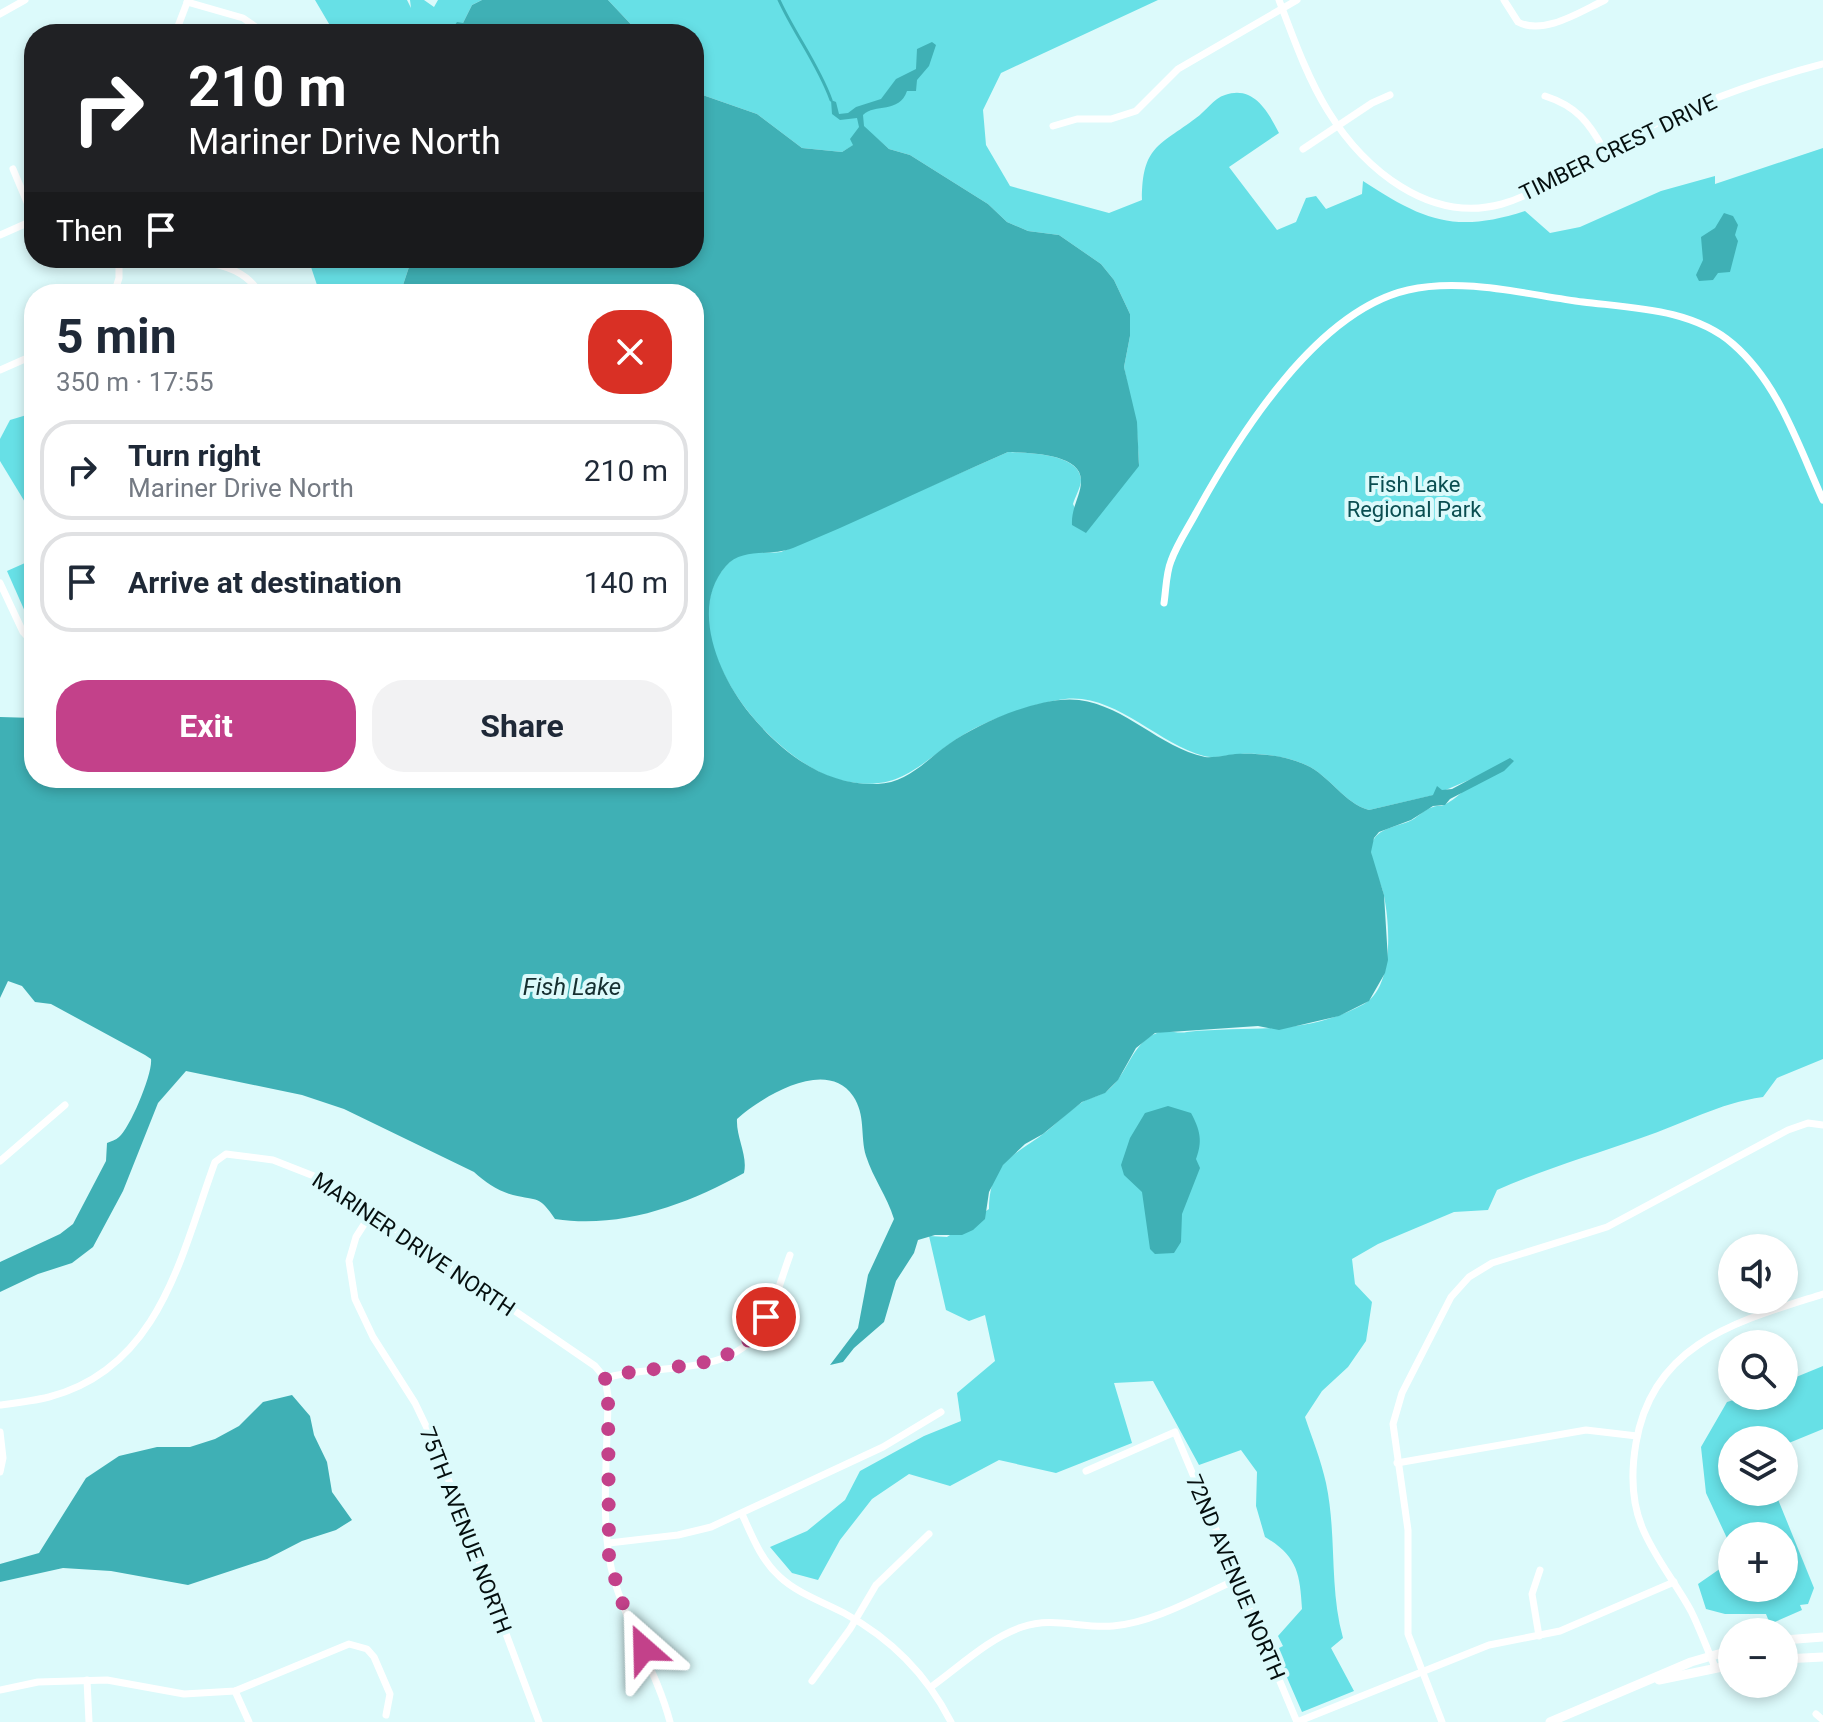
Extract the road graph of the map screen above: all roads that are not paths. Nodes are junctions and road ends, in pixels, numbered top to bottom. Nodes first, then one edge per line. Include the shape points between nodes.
1 (25, 0) edge
2 (1297, 0) edge
3 (1504, 0) edge
4 (1605, 0) edge
5 (188, 1) edge
6 (1280, 3) edge
7 (0, 14) edge
8 (179, 24) edge
9 (252, 24) edge
10 (1823, 64) edge
11 (1390, 95) dead end
12 (1545, 96) dead end
13 (1053, 126) dead end
14 (1338, 126) junction
15 (1303, 149) dead end
16 (1604, 150) junction
17 (13, 169) dead end
18 (24, 196) edge
19 (24, 224) edge
20 (0, 235) edge
21 (233, 268) edge
22 (253, 284) edge
23 (24, 359) edge
24 (0, 370) edge
25 (1823, 500) edge
26 (1, 587) edge
27 (1164, 603) dead end
28 (24, 633) edge
29 (65, 1105) dead end
30 (1823, 1125) edge
31 (0, 1161) edge
32 (372, 1212) junction
33 (790, 1255) dead end
34 (1823, 1294) edge
35 (605, 1378) junction
36 (0, 1405) edge
37 (941, 1412) dead end
38 (0, 1432) edge
39 (1637, 1436) junction
40 (1397, 1463) junction
41 (1086, 1471) dead end
42 (0, 1472) edge
43 (742, 1514) junction
44 (929, 1534) dead end
45 (609, 1543) junction
46 (1540, 1570) dead end
47 (1238, 1579) junction
48 (1674, 1582) junction
49 (856, 1620) junction
50 (1539, 1636) junction
51 (1823, 1637) edge
52 (1798, 1639) edge
53 (1718, 1654) edge
54 (1710, 1656) junction
55 (1823, 1657) edge
56 (1798, 1658) edge
57 (1715, 1667) junction
58 (1718, 1667) edge
59 (1421, 1671) junction
60 (87, 1680) junction
61 (812, 1681) dead end
62 (1640, 1685) junction
63 (931, 1687) junction
64 (0, 1690) edge
65 (235, 1691) junction
66 (386, 1715) dead end
67 (89, 1722) edge
68 (249, 1722) edge
69 (539, 1722) edge
70 (670, 1722) edge
71 (951, 1722) edge
72 (1297, 1722) edge
73 (1442, 1722) edge
74 (1550, 1722) edge

1 - 7 street
2 - 6 street
3 - 4 street via 1518,22 1533,27
5 - 8 street
5 - 9 street
6 - 13 street via 1178,69 1128,115
6 - 14 street, TIMBER CREST DRIVE via 1317,92
10 - 16 street, TIMBER CREST DRIVE via 1744,87
11 - 14 street
12 - 16 street via 1574,108
14 - 15 street
14 - 16 street, TIMBER CREST DRIVE via 1363,158 1405,190 1453,207 1519,197
17 - 18 street
19 - 20 street
21 - 22 street
23 - 24 street
25 - 27 street via 1772,389 1748,358 1708,328 1661,312 1425,287 1388,296 1355,313 1279,386 1239,440 1188,528 1170,563
26 - 28 street
29 - 31 street
30 - 40 street via 1808,1123 1788,1130 1607,1227 1492,1263 1469,1277 1451,1297 1397,1404
32 - 35 street, MARINER DRIVE NORTH
32 - 36 street, MARINER DRIVE NORTH via 300,1169 273,1160 222,1155 162,1306 134,1345 73,1388
32 - 69 street, 75TH AVENUE NORTH via 349,1261 355,1299 437,1449
33 - 35 street via 759,1330 739,1350 710,1361
34 - 39 street via 1737,1323 1683,1355 1650,1397
35 - 45 street
37 - 43 street via 883,1447
38 - 42 street
39 - 40 street via 1586,1430
39 - 48 street via 1634,1499 1647,1539
40 - 59 street via 1408,1530 1408,1634
41 - 47 street, 72ND AVENUE NORTH via 1175,1432
43 - 45 street via 678,1535
43 - 49 street via 758,1550 780,1578
44 - 49 street via 876,1585
45 - 70 street via 614,1580 655,1673
46 - 50 street via 1532,1594
47 - 63 street via 1135,1622 1097,1627 1059,1621 1020,1627
47 - 72 street, 72ND AVENUE NORTH
48 - 50 street
48 - 54 street
49 - 61 street
49 - 63 street via 896,1649
50 - 59 street via 1489,1645
51 - 52 street
53 - 54 street
54 - 57 street
54 - 62 street
55 - 56 street
57 - 58 street
57 - 62 street
59 - 72 street
59 - 73 street
60 - 64 street
60 - 65 street via 184,1694
60 - 67 street
62 - 74 street
63 - 71 street
65 - 66 street via 338,1647 358,1645 374,1657 390,1694
65 - 68 street

